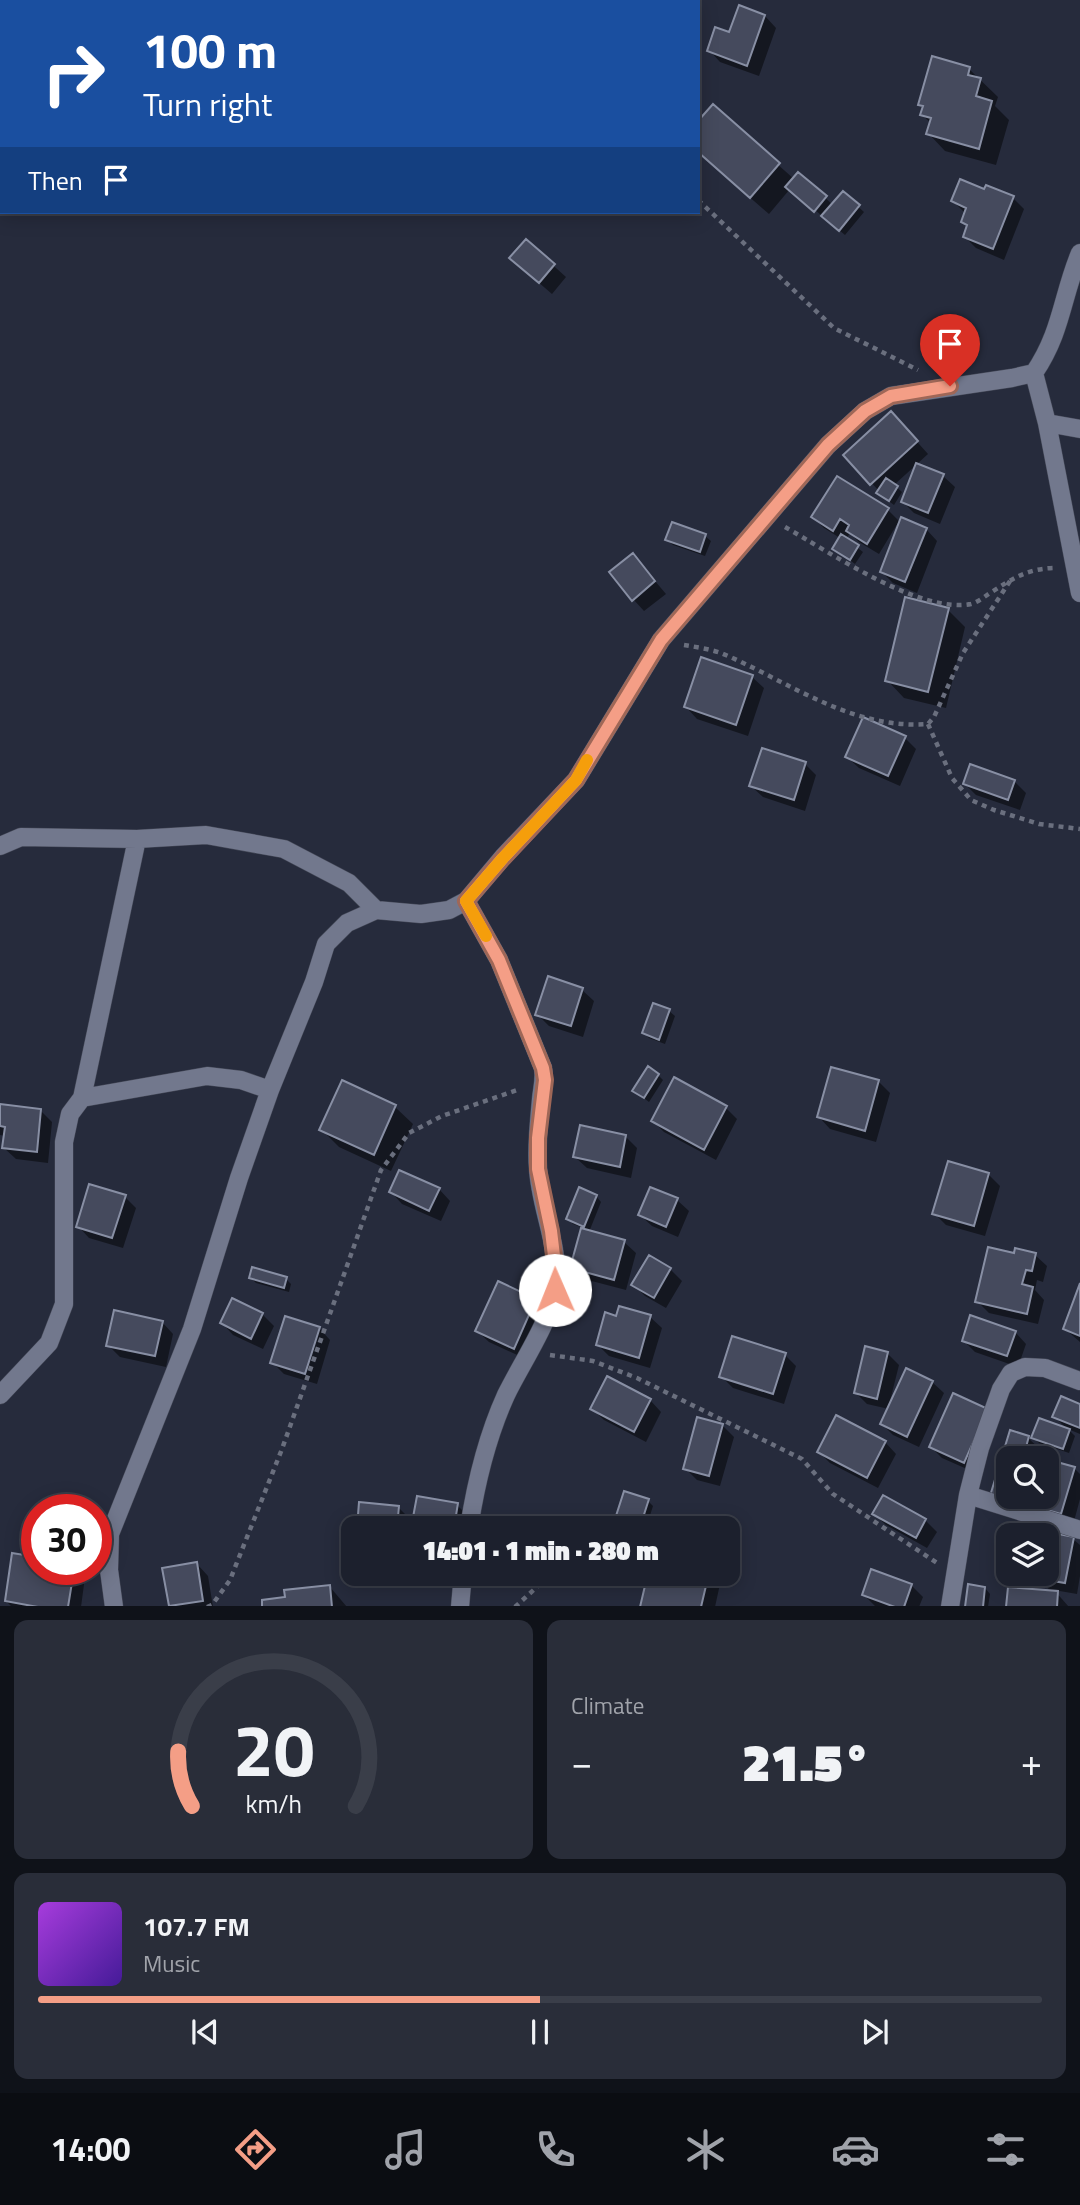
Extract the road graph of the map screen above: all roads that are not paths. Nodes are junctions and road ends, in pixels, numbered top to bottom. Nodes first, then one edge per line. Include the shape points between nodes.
1 (1080, 253) edge
2 (1034, 373) junction
3 (1047, 423) junction
4 (1080, 429) edge
5 (1080, 593) edge
6 (136, 839) junction
7 (0, 846) edge
8 (466, 901) junction
9 (376, 910) junction
10 (270, 1090) junction
11 (82, 1098) junction
12 (1080, 1381) edge
13 (0, 1395) edge
14 (968, 1495) junction
15 (471, 1516) edge
16 (1080, 1530) edge
17 (462, 1586) edge
18 (114, 1606) edge
19 (460, 1606) edge
20 (950, 1606) edge

1 - 2 street via 1058,329
2 - 3 street
2 - 8 street via 891,396 865,411 828,445 661,640 576,780
3 - 4 street
3 - 5 street
6 - 7 street via 21,837
6 - 9 street via 206,835 284,849 349,883
6 - 11 street
8 - 9 street via 449,910 421,914
8 - 15 street via 499,960 543,1068 538,1169 555,1264 555,1290 492,1432
9 - 10 street via 347,923 326,944
10 - 11 street via 207,1076
10 - 18 street via 192,1329 110,1534
11 - 13 street via 70,1114 64,1142 64,1304 49,1343
12 - 14 street via 1045,1368 1025,1367 1011,1373 996,1401
14 - 16 street
14 - 20 street
17 - 19 street

